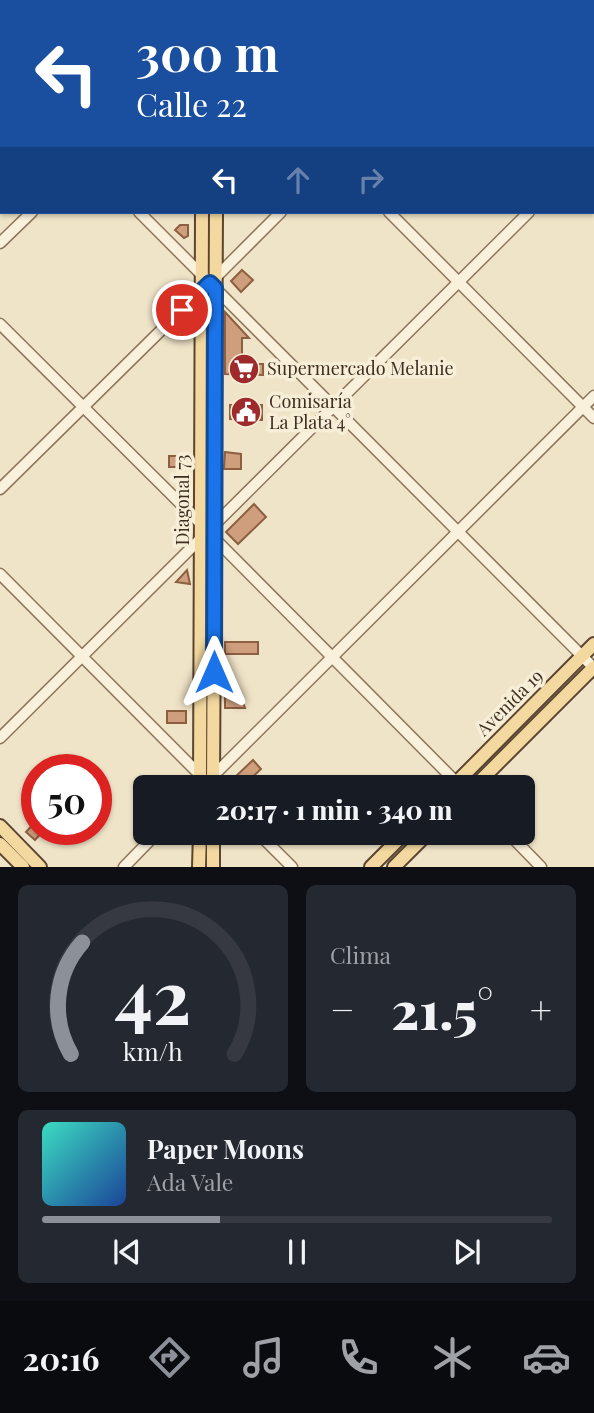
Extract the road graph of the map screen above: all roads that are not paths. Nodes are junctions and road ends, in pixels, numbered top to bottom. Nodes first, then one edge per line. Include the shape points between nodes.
1 (30, 214) edge
2 (141, 214) edge
3 (202, 214) edge
4 (215, 214) edge
5 (279, 214) edge
6 (391, 214) edge
7 (527, 214) edge
8 (0, 243) edge
9 (459, 282) junction
10 (209, 283) junction
11 (0, 324) edge
12 (594, 396) edge
13 (83, 407) junction
14 (333, 407) junction
15 (583, 407) junction
16 (594, 418) edge
17 (0, 489) edge
18 (208, 531) junction
19 (458, 532) junction
20 (0, 574) edge
21 (594, 644) edge
22 (83, 656) junction
23 (582, 656) junction
24 (333, 658) junction
25 (594, 667) edge
26 (0, 738) edge
27 (199, 775) edge
28 (207, 775) edge
29 (215, 775) edge
30 (446, 775) edge
31 (468, 775) edge
32 (486, 775) edge
33 (0, 826) edge
34 (0, 844) edge
35 (145, 845) edge
36 (200, 845) edge
37 (213, 845) edge
38 (270, 845) edge
39 (393, 845) edge
40 (416, 845) edge
41 (520, 845) edge
42 (23, 867) edge
43 (40, 867) edge
44 (124, 867) edge
45 (200, 867) edge
46 (213, 867) edge
47 (292, 867) edge
48 (372, 867) edge
49 (394, 867) edge
50 (541, 867) edge

1 - 8 street
2 - 10 street
3 - 10 main road, Diagonal 73
4 - 10 main road, Diagonal 73
5 - 10 street
6 - 9 street
7 - 9 street
9 - 14 street
9 - 15 street
10 - 13 street
10 - 14 street
10 - 18 main road, Diagonal 73
11 - 13 street
12 - 15 street
13 - 17 street
13 - 18 street
14 - 18 street
14 - 19 street
15 - 16 street
15 - 19 street
18 - 22 street
18 - 24 street
18 - 28 main road, Diagonal 73
19 - 23 street
19 - 24 street
20 - 22 street
21 - 23 main road, Avenida 19
22 - 26 street
22 - 27 street
23 - 25 street
23 - 31 main road, Avenida 19
24 - 29 street
24 - 30 street
25 - 32 main road, Avenida 19
33 - 43 main road
34 - 42 main road
35 - 44 street
36 - 45 main road
37 - 46 main road
38 - 47 street
39 - 48 main road
40 - 49 main road
41 - 50 street

